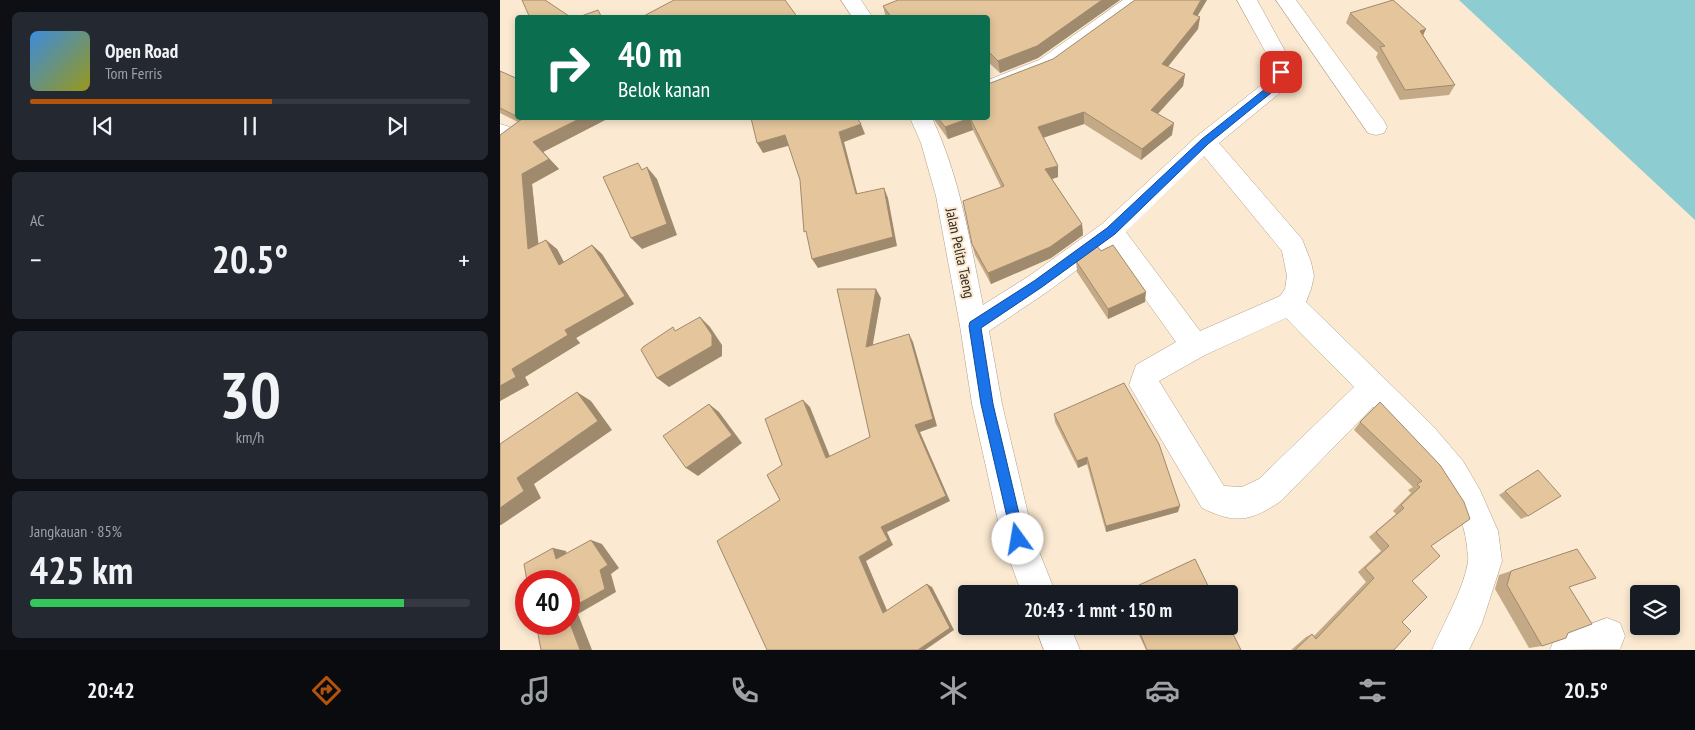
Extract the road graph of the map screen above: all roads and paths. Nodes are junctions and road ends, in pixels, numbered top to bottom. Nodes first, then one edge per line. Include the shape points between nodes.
1 (851, 0) edge
2 (1136, 0) edge
3 (1247, 0) edge
4 (1289, 4) edge
5 (862, 15) edge
6 (1272, 45) junction
7 (990, 87) edge
8 (922, 120) edge
9 (1376, 127) dead end
10 (500, 132) edge
11 (500, 140) edge
12 (1205, 142) junction
13 (1111, 231) junction
14 (1290, 304) junction
15 (974, 326) junction
16 (1195, 346) junction
17 (1374, 387) junction
18 (1036, 585) edge
19 (1056, 635) edge
20 (1607, 636) dead end
21 (1062, 650) edge
22 (1450, 650) edge
23 (1568, 650) edge

1 - 5 street
2 - 7 street via 1046,65
3 - 6 street
4 - 6 street via 1281,38
4 - 9 street
6 - 12 street via 1280,60 1279,82
8 - 15 street, Jalan Pelita Taeng via 948,196
10 - 11 street
12 - 13 street
12 - 14 street via 1293,246 1301,278 1299,292
13 - 15 street
13 - 16 street
14 - 16 street
14 - 17 street
15 - 18 street, Jalan Pelita Taeng via 987,404 1018,539
16 - 17 street via 1146,374 1144,384 1213,497 1222,502 1246,504 1270,490
17 - 22 street via 1421,434 1452,472 1482,531 1485,561 1464,623
19 - 21 street
20 - 23 street

